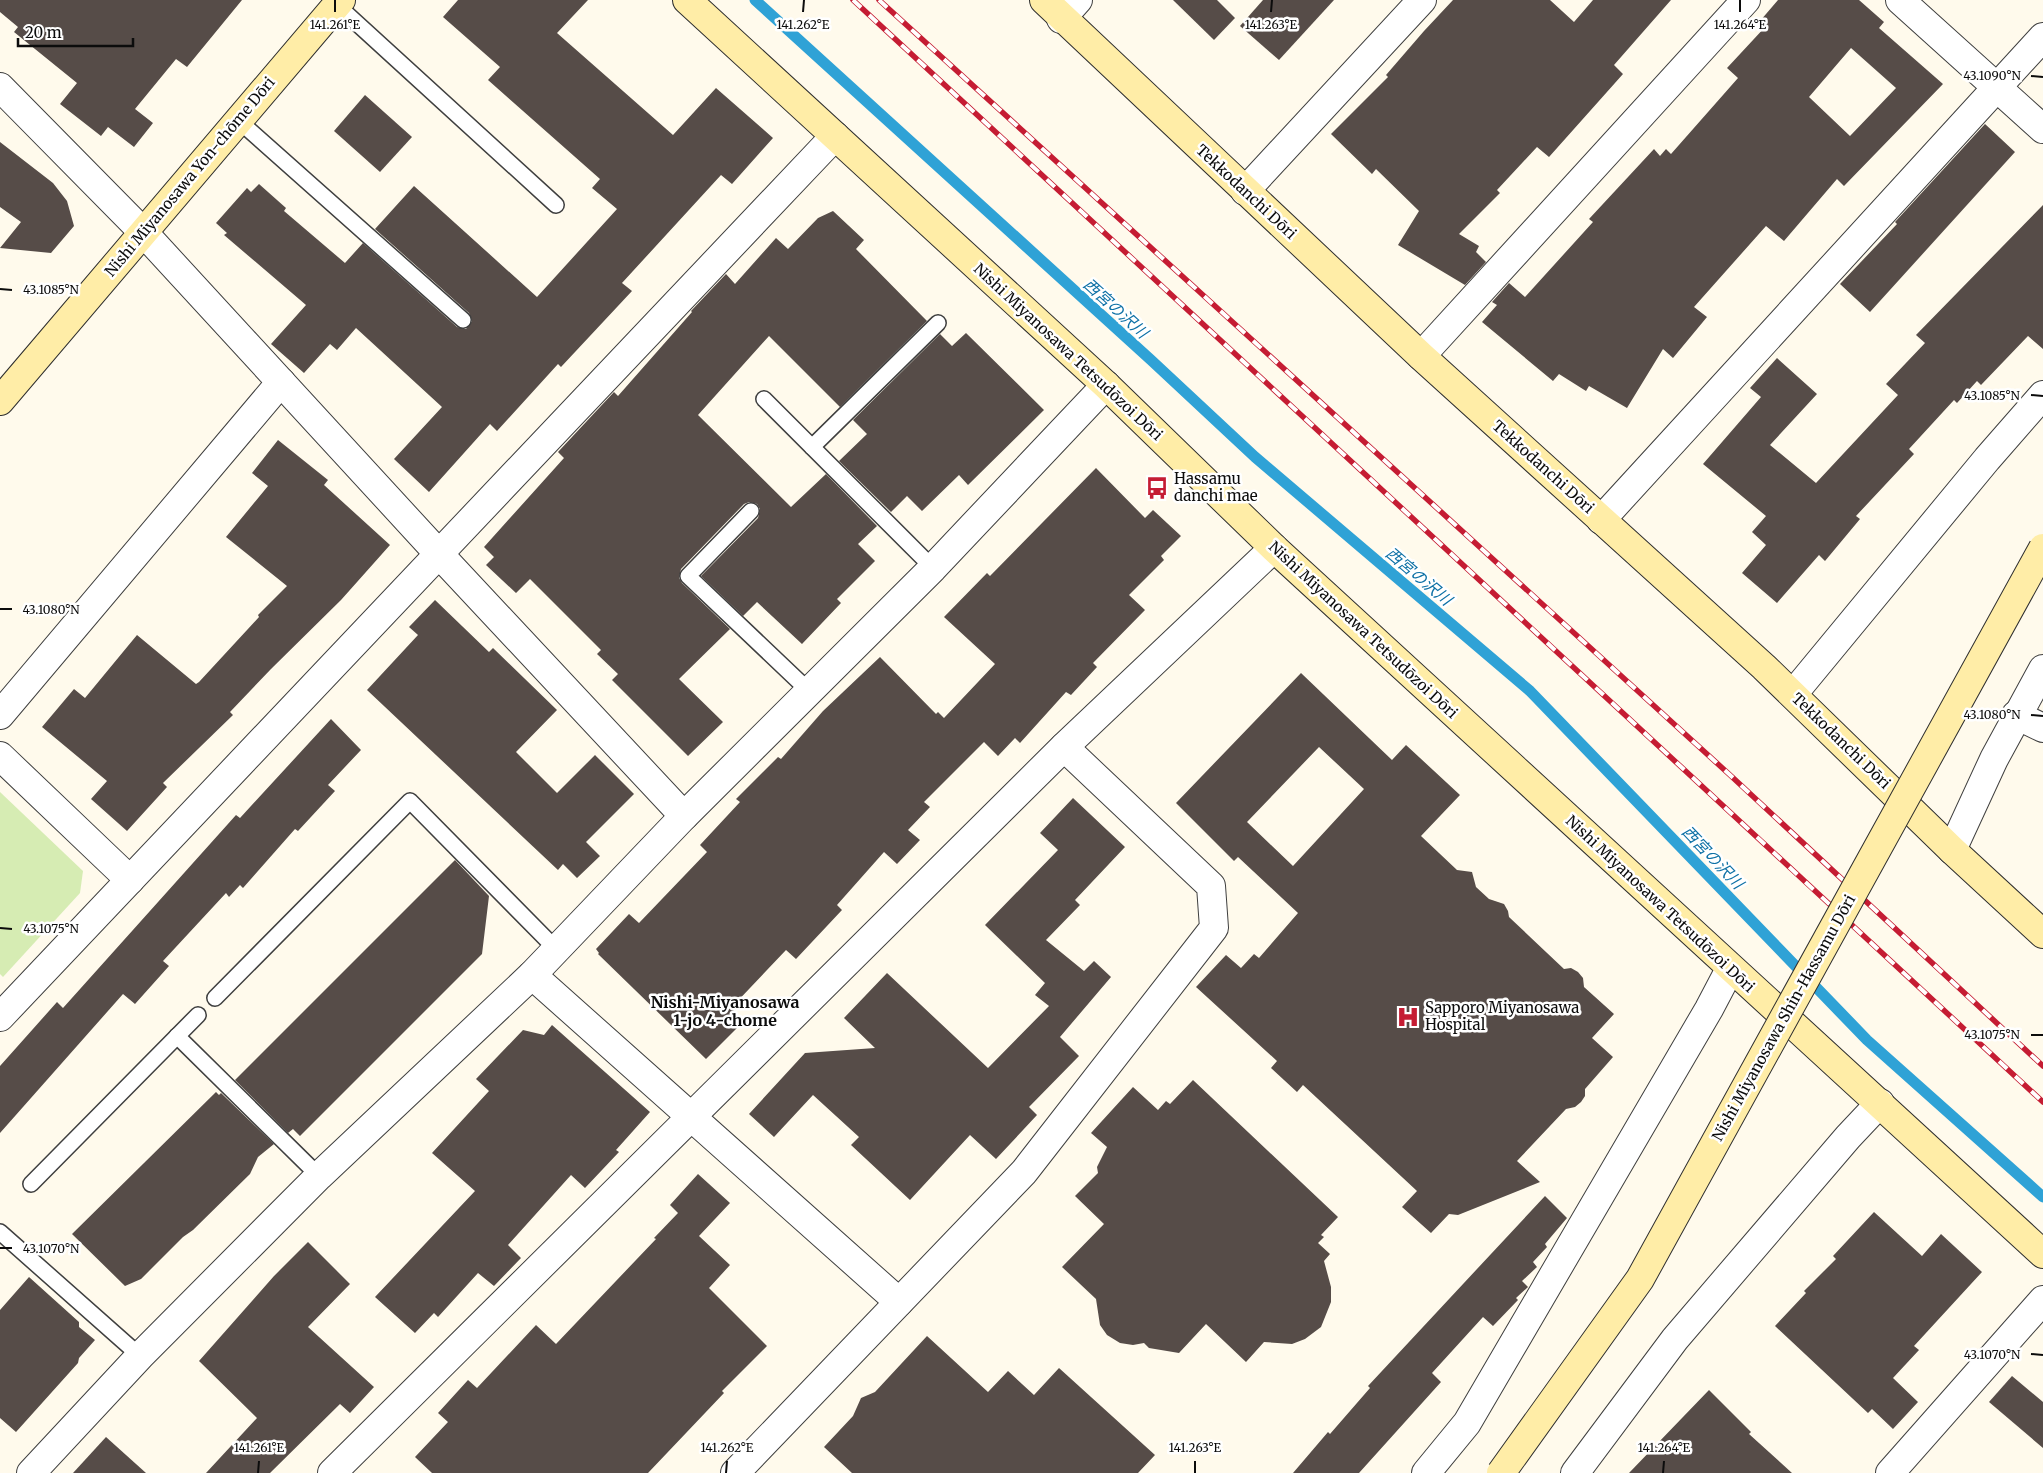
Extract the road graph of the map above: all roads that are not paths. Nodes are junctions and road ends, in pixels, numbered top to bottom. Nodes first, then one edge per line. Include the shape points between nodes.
1 (687, 0) edge
2 (1422, 0) edge
3 (1746, 0) edge
4 (1900, 0) edge
5 (339, 2) edge
6 (1061, 6) edge
7 (2043, 37) edge
8 (0, 87) edge
9 (1997, 88) junction
10 (238, 120) junction
11 (2043, 130) edge
12 (835, 136) junction
13 (1246, 191) junction
14 (556, 205) dead end
15 (143, 232) junction
16 (463, 320) dead end
17 (938, 323) dead end
18 (1421, 356) junction
19 (281, 382) junction
20 (1106, 385) junction
21 (2043, 395) edge
22 (764, 399) dead end
23 (0, 401) edge
24 (812, 447) junction
25 (751, 511) dead end
26 (1602, 520) junction
27 (1274, 548) junction
28 (2043, 548) edge
29 (439, 554) junction
30 (933, 568) junction
31 (2043, 669) edge
32 (810, 692) junction
33 (1793, 694) junction
34 (2016, 715) junction
35 (0, 716) edge
36 (2043, 728) edge
37 (1064, 747) junction
38 (0, 756) edge
39 (684, 816) junction
40 (1952, 850) junction
41 (130, 880) junction
42 (2043, 934) edge
43 (556, 949) junction
44 (1730, 969) junction
45 (532, 975) junction
46 (215, 998) dead end
47 (198, 1015) dead end
48 (0, 1017) edge
49 (177, 1036) junction
50 (1880, 1103) junction
51 (691, 1115) junction
52 (319, 1176) junction
53 (31, 1184) dead end
54 (0, 1232) edge
55 (2043, 1254) edge
56 (2043, 1300) edge
57 (899, 1302) junction
58 (140, 1356) junction
59 (31, 1473) edge
60 (332, 1473) edge
61 (735, 1473) edge
62 (1426, 1473) edge
63 (1501, 1473) edge
64 (1575, 1473) edge
65 (1890, 1473) edge

1 - 12 street, Nishi Miyanosawa Tetsudōzoi Dōri
2 - 13 street
3 - 18 street
4 - 9 street
5 - 10 street, Nishi Miyanosawa Yon-chōme Dōri
5 - 14 lane
6 - 13 street, Tekkodanchi Dōri
7 - 9 street
8 - 15 street
9 - 11 street
9 - 26 street
10 - 15 street, Nishi Miyanosawa Yon-chōme Dōri
10 - 16 lane
12 - 20 street, Nishi Miyanosawa Tetsudōzoi Dōri
12 - 29 street
13 - 18 street, Tekkodanchi Dōri
15 - 19 street
15 - 23 street, Nishi Miyanosawa Yon-chōme Dōri
17 - 24 lane
18 - 26 street, Tekkodanchi Dōri
19 - 29 street
19 - 35 street
20 - 27 street, Nishi Miyanosawa Tetsudōzoi Dōri
20 - 30 street
21 - 33 street
22 - 24 lane
24 - 30 lane
25 - 32 lane via 688,576
26 - 33 street, Tekkodanchi Dōri
27 - 37 street
27 - 44 street, Nishi Miyanosawa Tetsudōzoi Dōri
28 - 63 street, Nishi Miyanosawa Shin-Hassamu Dōri, bridge via 1640,1279
29 - 39 street
29 - 41 street
30 - 32 street
31 - 34 street
32 - 39 street
33 - 40 street, Tekkodanchi Dōri
34 - 36 street
34 - 40 street
37 - 51 street
37 - 57 street via 1211,886 1214,928 1024,1172
38 - 41 street
39 - 43 street
40 - 42 street, Tekkodanchi Dōri
41 - 48 street
43 - 45 street
43 - 46 lane via 410,801
44 - 50 street, Nishi Miyanosawa Tetsudōzoi Dōri
44 - 62 street via 1467,1423
45 - 51 street
45 - 52 street
47 - 49 lane
49 - 52 lane
49 - 53 lane
50 - 55 street, Nishi Miyanosawa Tetsudōzoi Dōri
50 - 64 street via 1675,1339
51 - 57 street
51 - 60 street
52 - 58 street
54 - 58 lane
56 - 65 street
57 - 61 street
58 - 59 street

